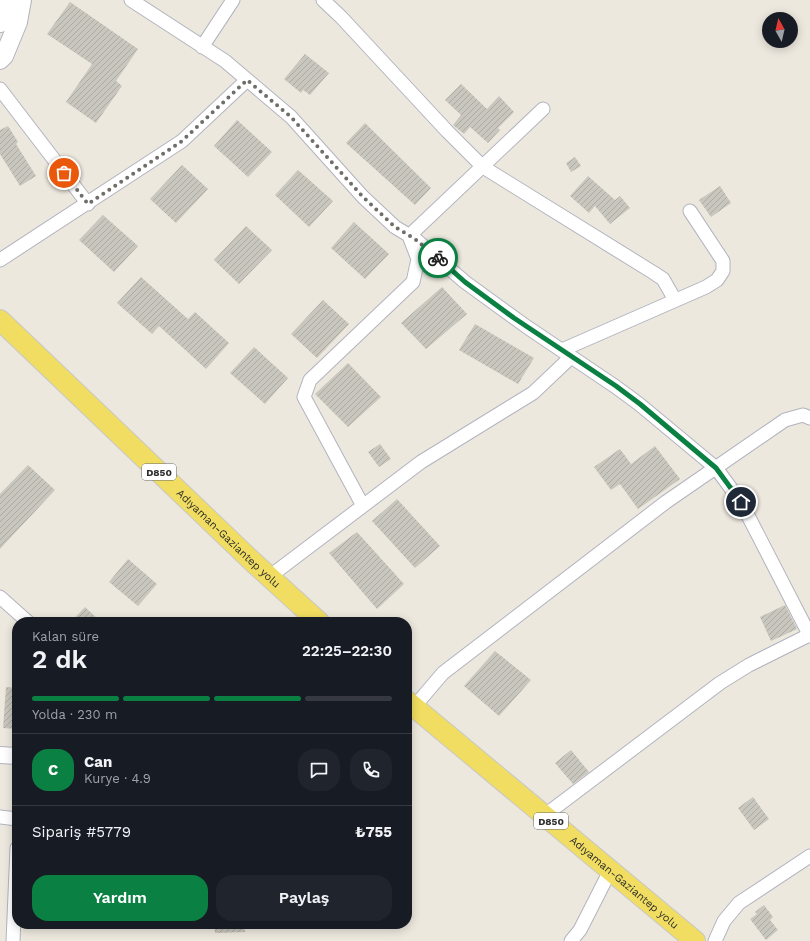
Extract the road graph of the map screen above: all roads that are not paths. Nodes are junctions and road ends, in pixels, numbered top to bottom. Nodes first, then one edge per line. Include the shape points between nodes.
1 (4, 0) edge
2 (22, 0) edge
3 (130, 0) edge
4 (233, 0) edge
5 (323, 0) edge
6 (0, 23) edge
7 (202, 46) junction
8 (0, 60) edge
9 (247, 80) junction
10 (0, 89) edge
11 (543, 109) dead end
12 (483, 167) junction
13 (88, 204) junction
14 (690, 211) dead end
15 (409, 236) junction
16 (0, 260) edge
17 (675, 300) junction
18 (0, 320) edge
19 (567, 353) junction
20 (810, 418) edge
21 (716, 468) junction
22 (363, 506) junction
23 (269, 577) junction
24 (0, 597) edge
25 (22, 617) edge
26 (310, 617) edge
27 (810, 636) edge
28 (412, 705) edge
29 (412, 710) edge
30 (0, 755) edge
31 (12, 756) edge
32 (544, 816) junction
33 (0, 817) edge
34 (12, 819) edge
35 (810, 856) edge
36 (610, 871) junction
37 (14, 929) edge
38 (14, 941) edge
39 (571, 941) edge
40 (694, 941) edge
41 (715, 941) edge

1 - 6 main road
2 - 8 main road via 18,22
3 - 7 street
4 - 7 street
5 - 12 street
7 - 9 street
9 - 13 street via 182,141
9 - 15 street via 291,117 363,197 395,227
10 - 13 street
11 - 12 street
12 - 15 street
12 - 17 street via 663,279
13 - 16 street
14 - 17 street via 724,261 723,271 717,280 706,287
15 - 19 street via 465,282
15 - 22 street via 418,259 413,282 310,380 304,397
17 - 19 street
18 - 23 main road, Adıyaman-Gaziantep yolu / D850
19 - 21 street via 640,404
19 - 22 street via 534,393 421,462
20 - 21 street via 803,415 785,420
21 - 27 street via 741,502
21 - 28 street via 666,502 443,673
22 - 23 street
23 - 26 main road, Adıyaman-Gaziantep yolu / D850
24 - 25 street
27 - 32 street via 749,665 720,683
29 - 32 main road, Adıyaman-Gaziantep yolu / D850
30 - 31 street
32 - 36 main road, Adıyaman-Gaziantep yolu / D850
33 - 34 street
35 - 41 street via 739,903 724,921
36 - 39 street via 580,930
36 - 40 main road, Adıyaman-Gaziantep yolu / D850
37 - 38 street

